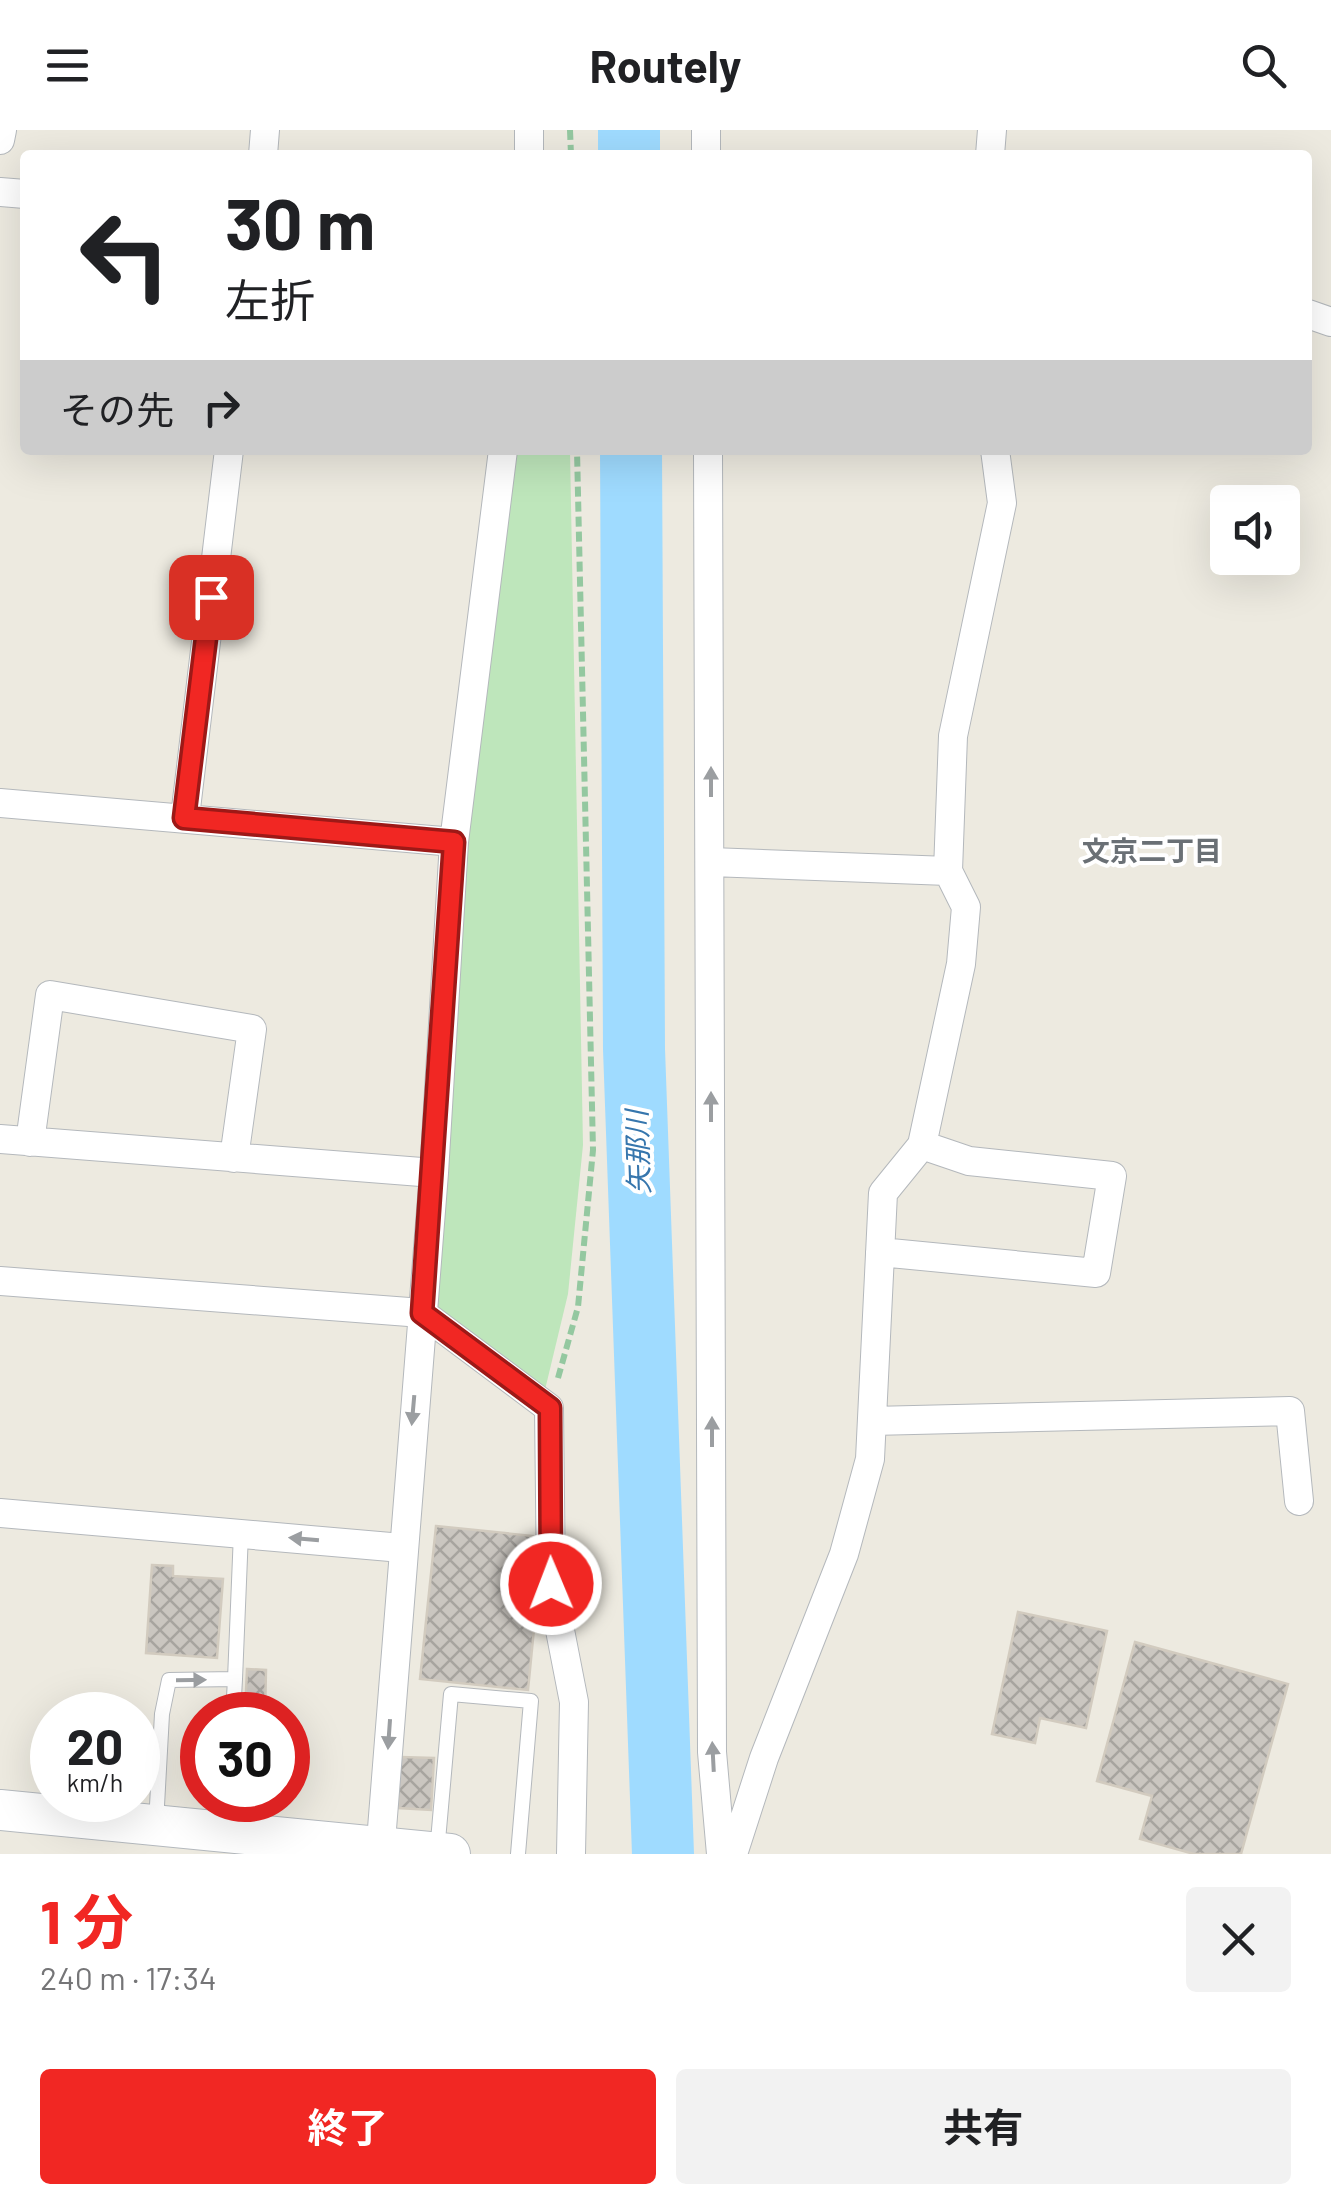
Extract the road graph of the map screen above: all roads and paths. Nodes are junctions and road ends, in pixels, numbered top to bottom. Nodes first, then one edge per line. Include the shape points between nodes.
1 (2, 130) edge
2 (0, 140) edge
3 (228, 455) edge
4 (502, 455) edge
5 (577, 455) edge
6 (708, 455) edge
7 (996, 455) edge
8 (0, 804) edge
9 (184, 818) junction
10 (454, 842) junction
11 (711, 862) junction
12 (948, 870) junction
13 (0, 1139) edge
14 (30, 1142) junction
15 (922, 1144) junction
16 (234, 1158) junction
17 (434, 1173) junction
18 (880, 1252) junction
19 (0, 1281) edge
20 (422, 1313) junction
21 (550, 1408) junction
22 (872, 1421) junction
23 (1299, 1501) dead end
24 (0, 1513) edge
25 (241, 1533) junction
26 (402, 1548) junction
27 (236, 1679) junction
28 (235, 1692) edge
29 (0, 1810) edge
30 (180, 1822) edge
31 (252, 1822) edge
32 (156, 1825) junction
33 (380, 1851) edge
34 (437, 1853) edge
35 (450, 1854) edge
36 (518, 1854) edge
37 (571, 1854) edge
38 (720, 1854) edge
39 (733, 1854) edge

1 - 2 street
3 - 9 street
4 - 10 street
5 - 21 path via 592,1150 578,1307
11 -> 6 street
7 - 12 street via 1002,503 953,736
8 - 9 street
9 - 10 street
10 - 17 street
11 - 12 street
38 -> 11 street via 712,1752
12 - 15 street via 966,907 961,964
13 - 14 street
14 - 16 street
14 - 16 street via 50,995 252,1030
15 - 18 street via 883,1193
15 - 18 street via 970,1162 1112,1176 1096,1272
16 - 17 street
17 - 20 street
18 - 22 street
19 - 20 street
20 - 21 street
20 -> 26 street
21 - 37 street via 551,1584 574,1702
22 - 23 street via 1290,1411
22 - 39 street via 870,1458 844,1554
24 - 25 street
26 -> 25 street
25 - 27 lane
26 -> 33 street
27 - 28 lane
32 -> 27 lane via 169,1680
29 - 32 street
30 - 32 street
31 - 33 street
33 - 34 street
34 - 35 street
34 - 36 lane via 450,1694 531,1700

